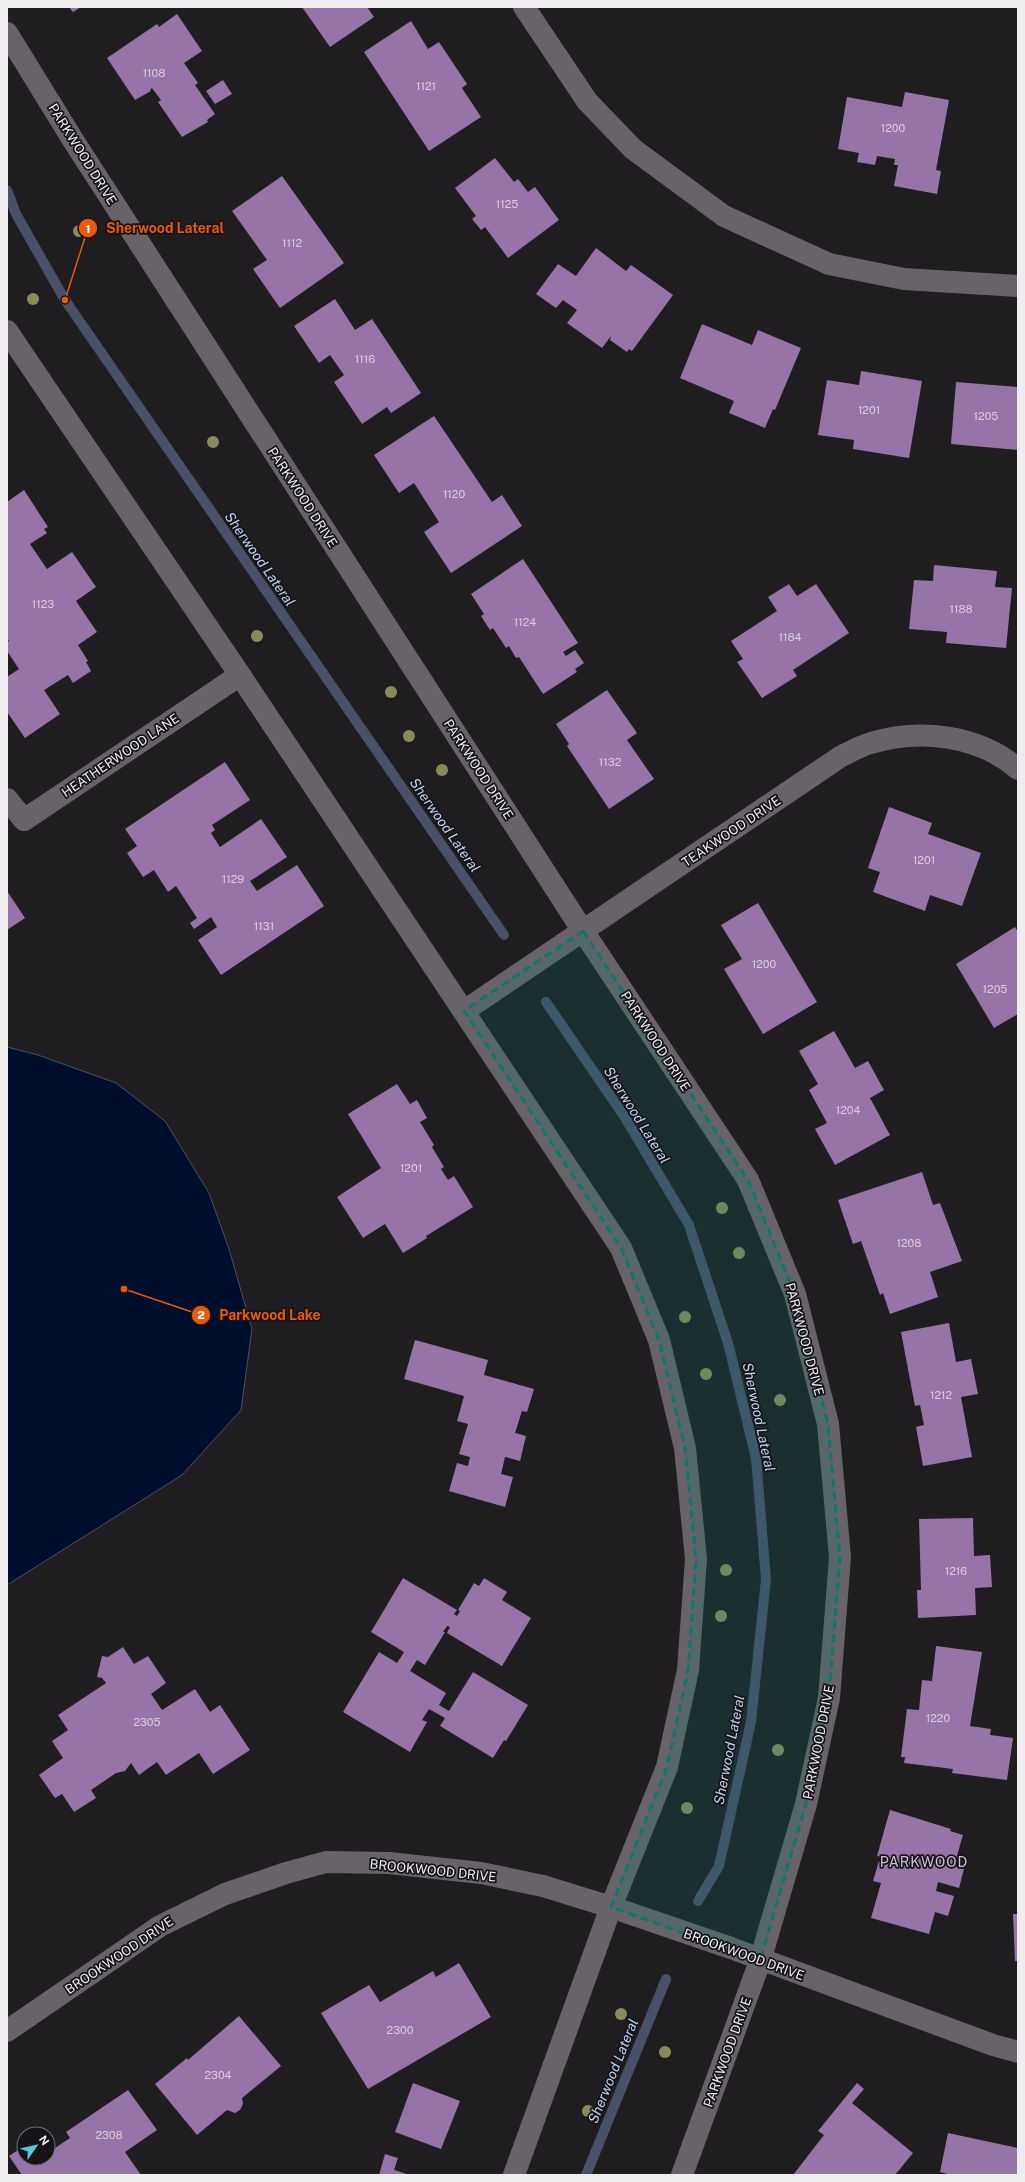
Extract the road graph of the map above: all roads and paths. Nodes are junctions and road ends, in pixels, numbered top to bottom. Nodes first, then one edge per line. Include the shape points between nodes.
1 (524, 7) edge
2 (7, 33) edge
3 (1018, 286) edge
4 (7, 331) edge
5 (240, 675) junction
6 (1018, 769) edge
7 (7, 798) edge
8 (583, 931) junction
9 (464, 1011) junction
10 (611, 1907) junction
11 (760, 1961) junction
12 (7, 2031) edge
13 (1018, 2052) edge
14 (514, 2175) edge
15 (682, 2175) edge

1 - 3 street via 587,101 617,133 633,149 724,216 830,264 904,279
2 - 8 street, PARKWOOD DRIVE via 82,154
4 - 5 street
5 - 7 street, HEATHERWOOD LANE via 24,820
5 - 9 street
6 - 8 street, TEAKWOOD DRIVE via 976,744 936,735 903,736 870,743 840,757
8 - 9 street, TEAKWOOD DRIVE
8 - 11 street, PARKWOOD DRIVE via 748,1180 795,1294 828,1424 840,1557 829,1698 806,1804
9 - 10 street via 621,1248 659,1340 685,1448 696,1559 688,1670 667,1767
10 - 11 street, BROOKWOOD DRIVE via 730,1948
10 - 12 street, BROOKWOOD DRIVE via 543,1886 480,1872 389,1863 326,1862 225,1894 176,1917
10 - 14 street
11 - 13 street, BROOKWOOD DRIVE
11 - 15 street, PARKWOOD DRIVE

